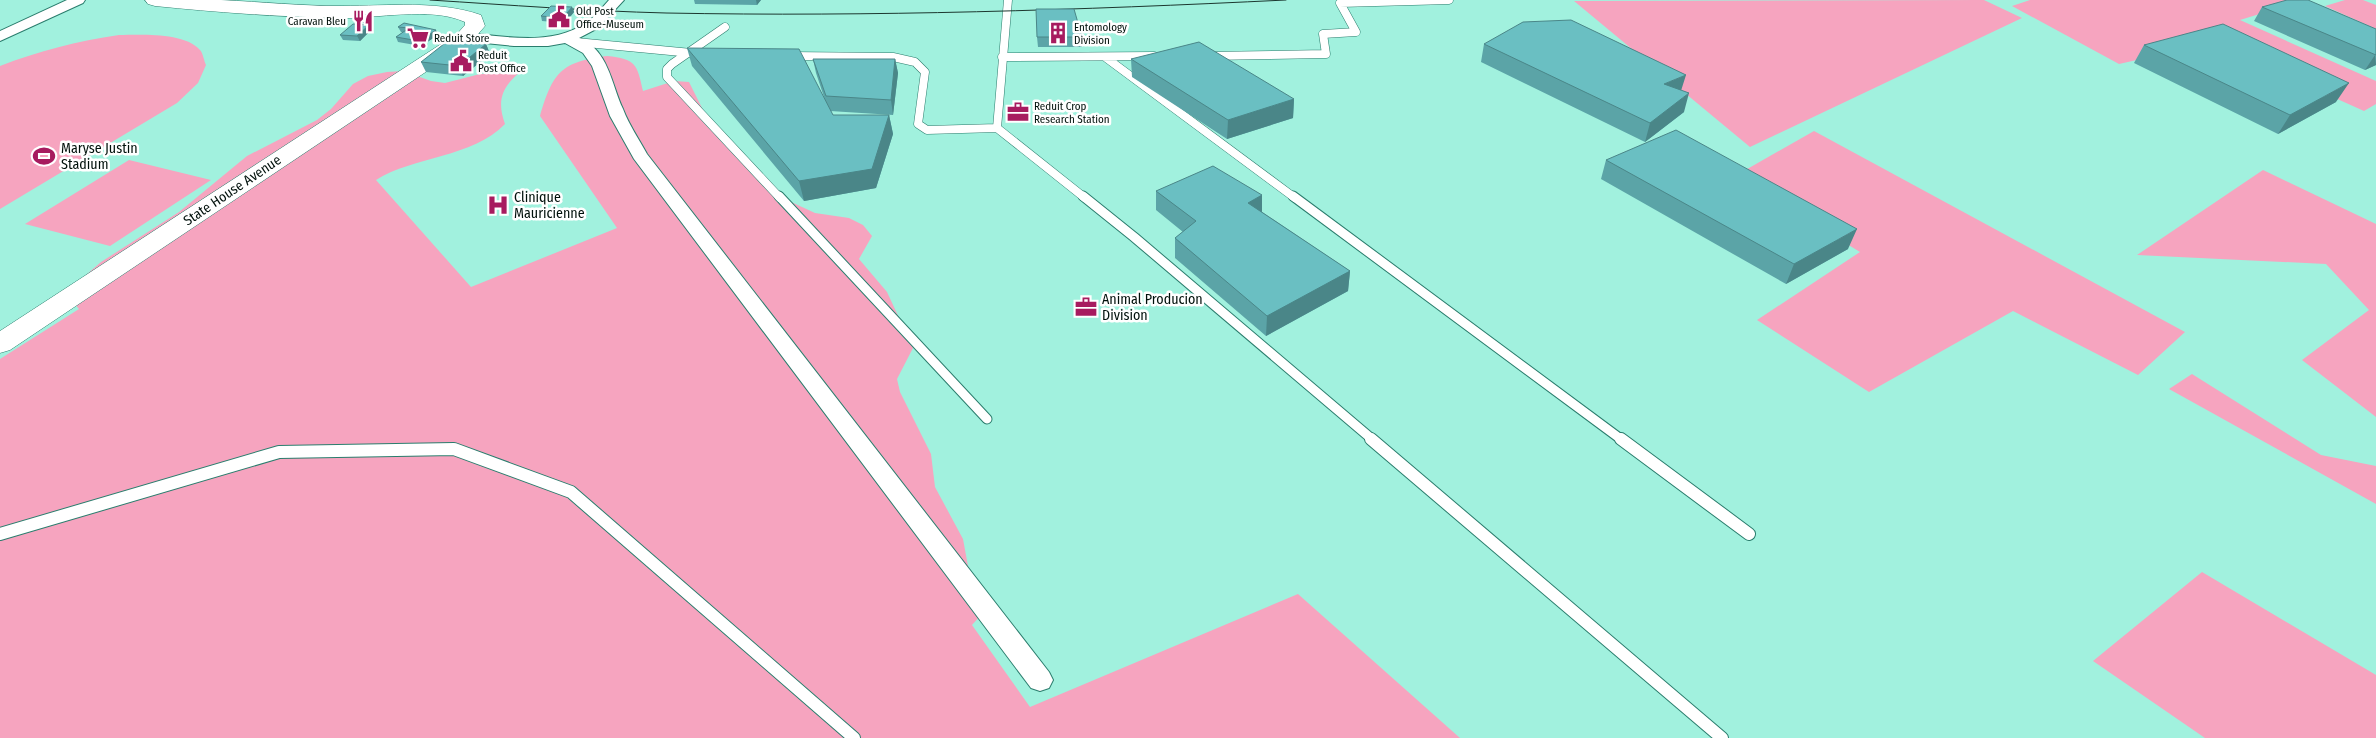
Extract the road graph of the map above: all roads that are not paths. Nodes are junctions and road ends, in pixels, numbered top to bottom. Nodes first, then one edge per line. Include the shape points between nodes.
1 (78, 0) edge
2 (155, 0) edge
3 (603, 0) edge
4 (617, 0) edge
5 (1008, 0) edge
6 (1449, 0) edge
7 (725, 27) dead end
8 (470, 28) junction
9 (0, 37) edge
10 (571, 40) junction
11 (686, 53) junction
12 (714, 54) edge
13 (778, 56) edge
14 (1162, 56) edge
15 (1201, 56) edge
16 (1002, 57) junction
17 (1104, 57) junction
18 (997, 128) junction
19 (0, 344) edge
20 (987, 419) dead end
21 (0, 534) edge
22 (1749, 534) dead end
23 (1040, 680) dead end
24 (854, 738) edge
25 (1722, 738) edge

1 - 9 street
2 - 8 street via 342,12 428,9 468,15
3 - 8 street via 578,24 561,30
4 - 10 street
5 - 16 lane
6 - 15 lane via 1340,3 1356,32 1324,34 1326,54
7 - 11 lane
8 - 10 street via 548,42
8 - 19 street, State House Avenue
10 - 11 lane
10 - 23 street via 590,50 598,61 615,109 640,155
11 - 12 lane
11 - 20 lane via 667,69 667,77
13 - 18 lane via 894,57 915,62 925,72 918,124 927,130
14 - 17 lane
16 - 17 lane
16 - 18 lane
17 - 22 lane
18 - 25 lane via 1134,237
21 - 24 lane via 279,452 454,449 571,492

